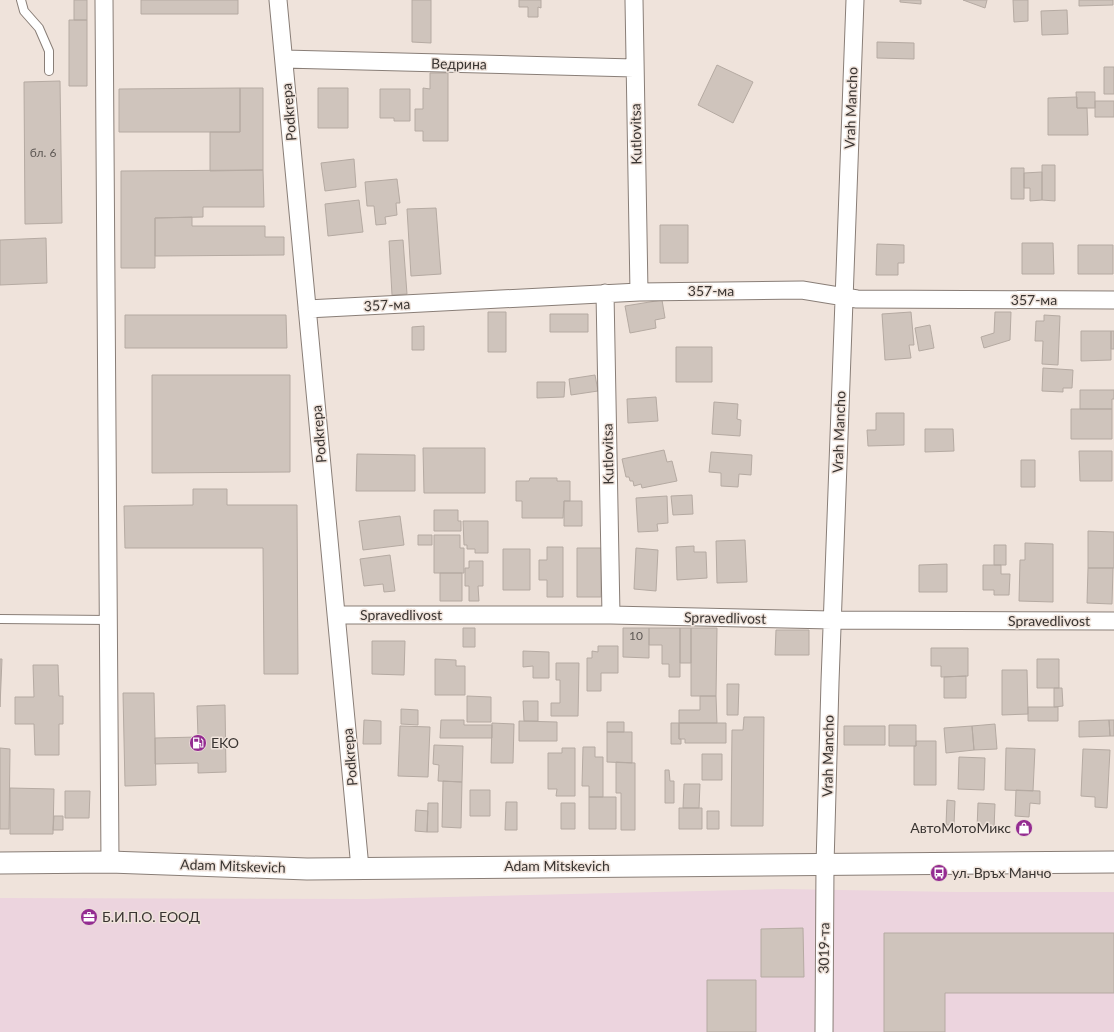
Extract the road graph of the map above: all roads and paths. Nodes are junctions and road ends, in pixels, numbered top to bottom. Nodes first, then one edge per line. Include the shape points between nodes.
1 (21, 0) edge
2 (104, 0) edge
3 (278, 0) edge
4 (634, 0) edge
5 (855, 0) edge
6 (284, 59) junction
7 (634, 68) junction
8 (49, 71) dead end
9 (639, 292) junction
10 (605, 293) junction
11 (844, 297) junction
12 (1114, 300) edge
13 (307, 309) junction
14 (336, 615) junction
15 (611, 616) junction
16 (0, 619) edge
17 (109, 620) junction
18 (832, 620) junction
19 (1114, 621) edge
20 (110, 862) junction
21 (1114, 862) edge
22 (0, 863) edge
23 (825, 865) junction
24 (360, 868) junction
25 (824, 1032) edge

1 - 8 lane via 24,11 39,28 49,51
2 - 17 street
3 - 6 street, Podkrepa
4 - 7 street, Kutlovitsa
5 - 11 street, Vrah Mancho
6 - 7 street, Ведрина
6 - 13 street, Podkrepa
7 - 9 street, Kutlovitsa
9 - 10 street, 357-ма
9 - 11 street, 357-ма via 802,290
10 - 13 street, 357-ма
10 - 15 street, Kutlovitsa
11 - 12 street, 357-ма
11 - 18 street, Vrah Mancho
13 - 14 street, Podkrepa
14 - 15 street, Spravedlivost
14 - 24 street, Podkrepa
15 - 18 street, Spravedlivost
16 - 17 lane
17 - 20 street
18 - 19 street, Spravedlivost
18 - 23 street, Vrah Mancho
20 - 22 street, Adam Mitskevich
20 - 24 street, Adam Mitskevich
21 - 23 street, Adam Mitskevich
23 - 24 street, Adam Mitskevich
23 - 25 street, 3019-та

